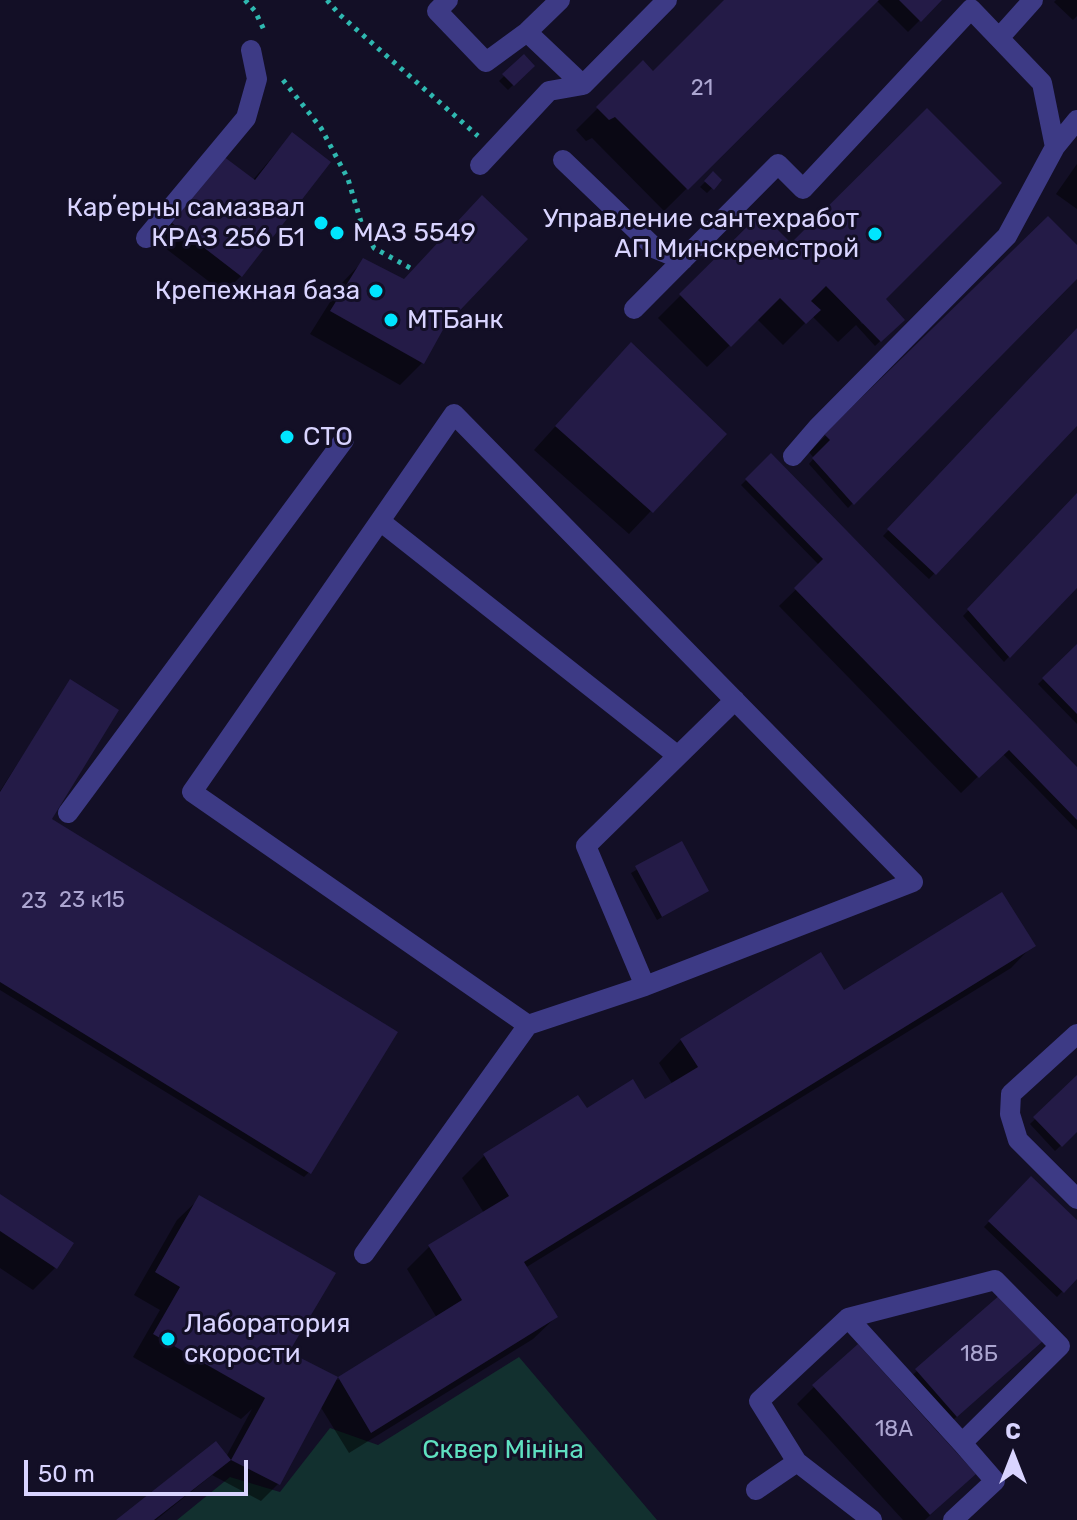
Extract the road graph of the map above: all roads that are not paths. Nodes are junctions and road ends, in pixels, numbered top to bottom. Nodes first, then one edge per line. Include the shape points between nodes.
1 (448, 0) edge
2 (560, 0) edge
3 (667, 0) edge
4 (1033, 0) edge
5 (527, 32) junction
6 (999, 38) junction
7 (260, 45) road end
8 (583, 85) junction
9 (1077, 120) edge
10 (1055, 147) junction
11 (487, 157) road end
12 (563, 160) dead end
13 (146, 238) dead end
14 (683, 260) junction
15 (634, 309) dead end
16 (344, 440) dead end
17 (793, 456) dead end
18 (380, 521) junction
19 (735, 700) junction
20 (678, 756) junction
21 (68, 813) dead end
22 (645, 986) junction
23 (528, 1025) junction
24 (1077, 1034) edge
25 (1077, 1199) edge
26 (364, 1254) dead end
27 (848, 1318) junction
28 (962, 1443) junction
29 (797, 1462) junction
30 (756, 1490) dead end
31 (872, 1520) edge
32 (953, 1520) edge

1 - 5 lane via 437,11 486,62
2 - 5 lane
3 - 8 lane
4 - 6 lane
5 - 8 lane
6 - 10 lane via 1042,83
6 - 14 lane via 971,9 803,189 778,164
7 - 13 lane via 246,118
8 - 11 lane via 549,91
9 - 10 lane
10 - 17 lane via 1007,236
12 - 14 lane via 656,249
14 - 15 lane
16 - 21 lane
18 - 19 lane via 454,414
18 - 20 lane
18 - 23 lane via 192,792
19 - 20 lane
19 - 22 lane via 913,882
20 - 22 lane via 586,846
22 - 23 lane
23 - 26 lane
24 - 25 lane via 1011,1094 1010,1114 1018,1140
27 - 28 lane
27 - 28 lane via 995,1280 1060,1346
27 - 29 lane via 759,1401
28 - 32 lane via 995,1481
29 - 30 lane
29 - 31 lane

